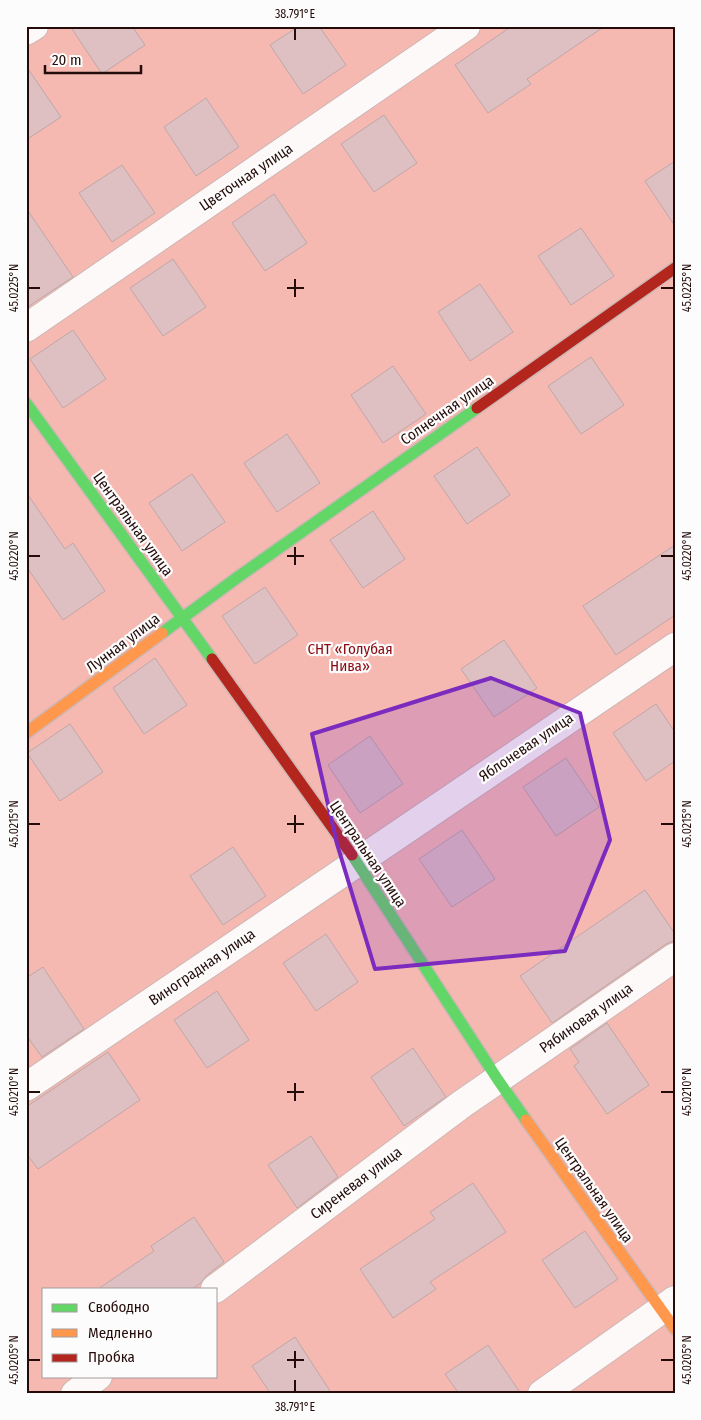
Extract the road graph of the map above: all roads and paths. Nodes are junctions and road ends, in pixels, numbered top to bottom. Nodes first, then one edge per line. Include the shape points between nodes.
1 (34, 26) edge
2 (466, 26) edge
3 (26, 32) edge
4 (675, 268) edge
5 (26, 328) edge
6 (26, 403) edge
7 (238, 577) joint
8 (182, 617) junction
9 (675, 647) edge
10 (26, 733) edge
11 (367, 854) junction
12 (675, 957) edge
13 (498, 1080) junction
14 (26, 1087) edge
15 (216, 1288) edge
16 (670, 1313) edge
17 (95, 1378) edge
18 (75, 1394) edge
19 (542, 1394) edge

1 - 3 street
2 - 5 street, Цветочная улица
4 - 7 street, Солнечная улица
6 - 8 street, Центральная улица
7 - 8 street, Лунная улица
8 - 10 street, Лунная улица
8 - 11 street, Центральная улица
9 - 11 street, Яблоневая улица
11 - 13 street, Центральная улица
11 - 14 street, Виноградная улица
12 - 13 street, Рябиновая улица
13 - 15 street, Сиреневая улица
13 - 16 street, Центральная улица
16 - 19 street
17 - 18 street

